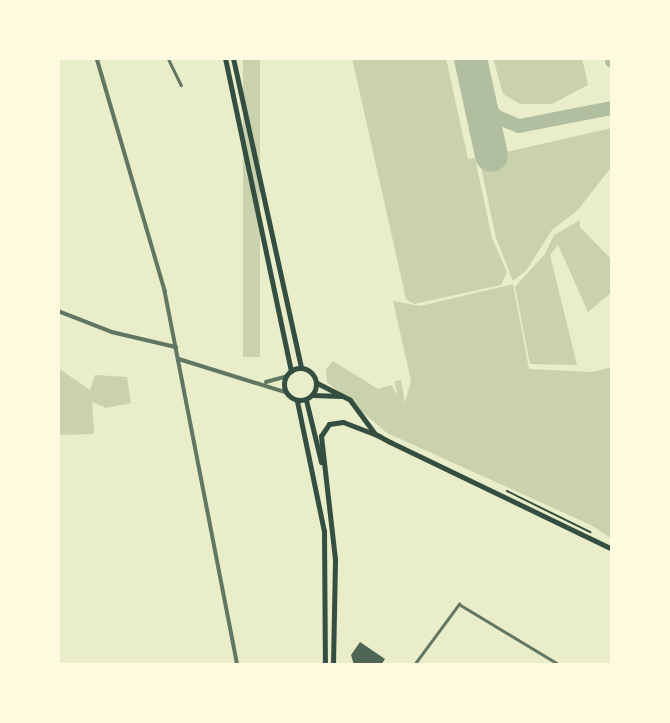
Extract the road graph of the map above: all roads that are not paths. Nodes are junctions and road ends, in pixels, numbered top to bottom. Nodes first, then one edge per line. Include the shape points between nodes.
1 (97, 58) edge
2 (169, 58) edge
3 (225, 58) edge
4 (233, 58) edge
5 (181, 85) dead end
6 (58, 311) edge
7 (176, 347) junction
8 (179, 359) junction
9 (301, 368) junction
10 (291, 371) junction
11 (285, 377) junction
12 (264, 383) junction
13 (317, 383) junction
14 (285, 392) junction
15 (312, 396) junction
16 (344, 397) junction
17 (306, 400) junction
18 (297, 401) junction
19 (379, 436) junction
20 (326, 479) junction
21 (612, 549) edge
22 (238, 665) edge
23 (325, 665) edge
24 (335, 665) edge
25 (414, 665) edge
26 (560, 665) edge

1 - 7 street via 162,276
2 - 5 street
3 - 10 main road
4 - 9 main road
6 - 7 street via 113,332
7 - 8 street
8 - 12 street
8 - 22 street
9 - 10 main road
9 - 13 main road via 310,371
10 - 11 main road
11 - 12 street
11 - 14 main road
12 - 14 street
13 - 15 main road
13 - 16 main road
14 - 18 main road
15 - 16 main road
15 - 17 main road
16 - 19 main road
17 - 18 main road
17 - 20 main road
18 - 23 main road via 324,531
19 - 20 main road via 343,422 325,427 321,437
19 - 21 main road
20 - 24 main road via 335,559
25 - 26 street via 459,604

